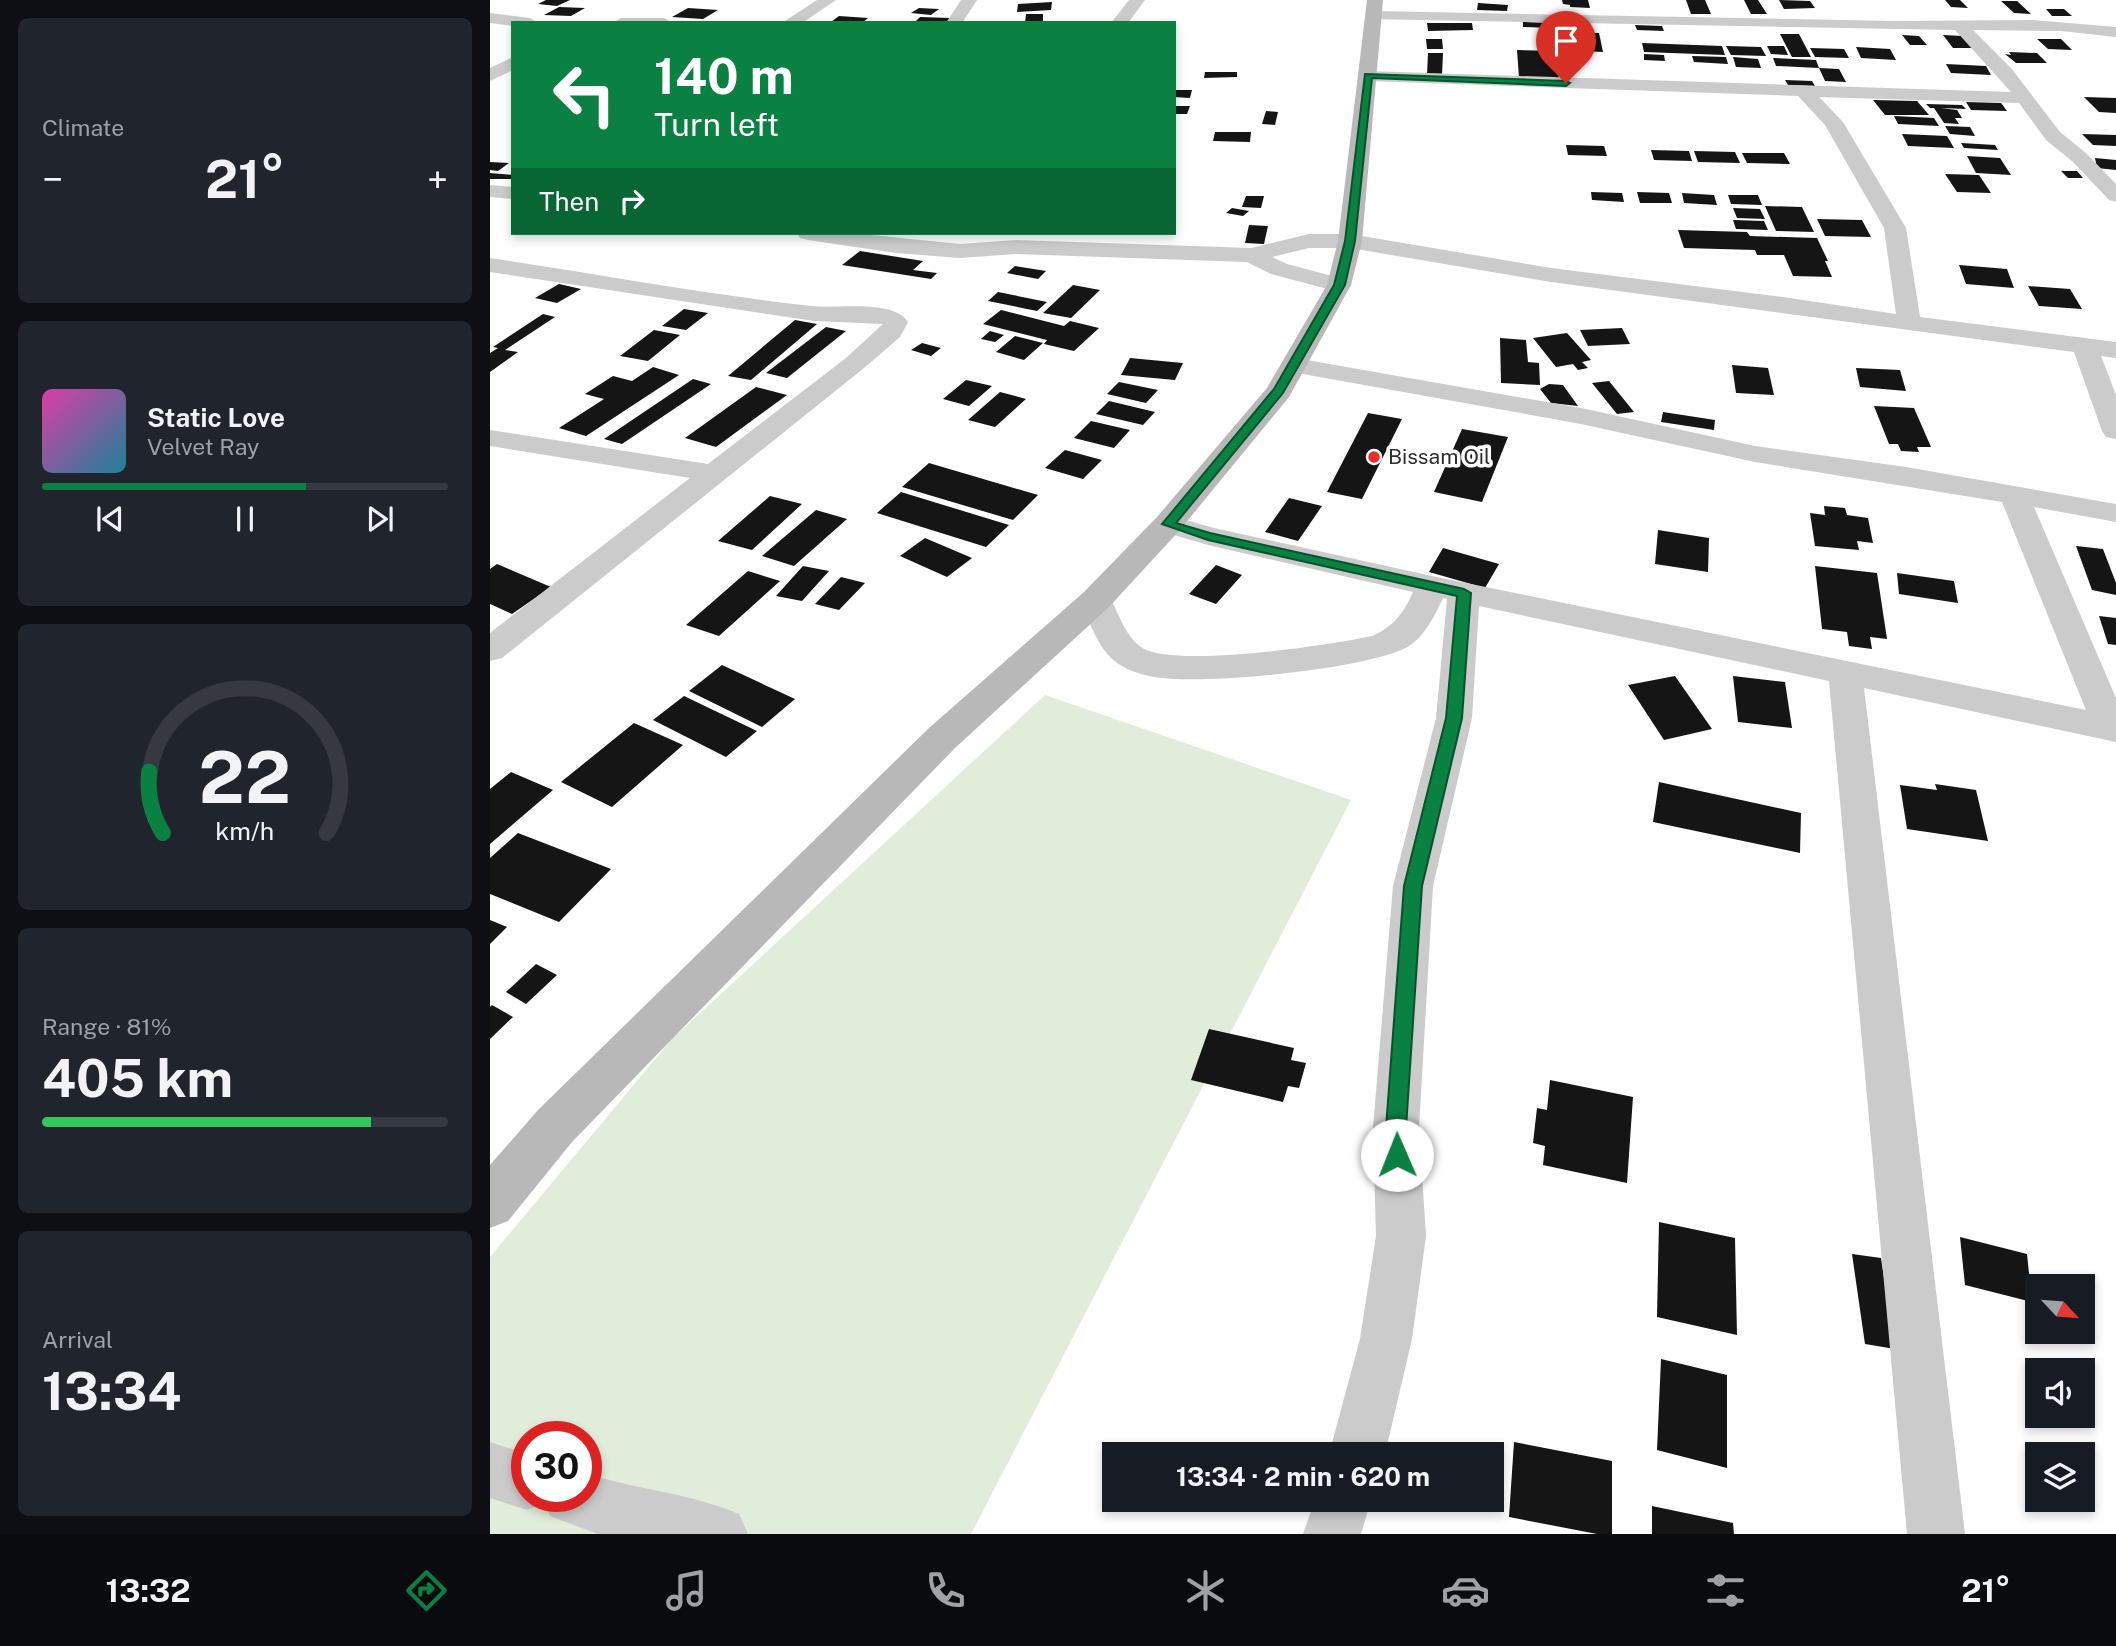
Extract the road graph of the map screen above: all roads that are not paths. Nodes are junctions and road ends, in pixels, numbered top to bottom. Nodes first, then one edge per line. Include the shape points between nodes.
1 (828, 0) edge
2 (969, 0) edge
3 (1137, 0) edge
4 (643, 5) dead end
5 (1375, 8) edge
6 (490, 18) edge
7 (514, 21) edge
8 (624, 21) edge
9 (793, 21) edge
10 (955, 21) edge
11 (1121, 21) edge
12 (1960, 26) junction
13 (2116, 32) edge
14 (511, 63) edge
15 (490, 76) edge
16 (1368, 76) junction
17 (1803, 90) junction
18 (2022, 98) junction
19 (490, 191) edge
20 (511, 194) edge
21 (2116, 196) edge
22 (822, 235) edge
23 (987, 235) edge
24 (1350, 241) junction
25 (1016, 247) junction
26 (1251, 256) junction
27 (490, 265) edge
28 (1339, 285) junction
29 (1909, 323) junction
30 (2085, 346) junction
31 (2116, 351) edge
32 (1295, 366) junction
33 (2116, 431) edge
34 (490, 438) edge
35 (716, 474) junction
36 (2014, 494) junction
37 (2116, 513) edge
38 (1168, 524) junction
39 (1448, 590) junction
40 (1096, 600) junction
41 (490, 650) edge
42 (1845, 673) junction
43 (2113, 728) edge
44 (490, 1203) edge
45 (1360, 1442) edge
46 (490, 1470) edge
47 (511, 1477) edge
48 (602, 1507) edge
49 (1339, 1512) edge
50 (719, 1534) edge
51 (1332, 1534) edge
52 (1936, 1534) edge

1 - 9 street
2 - 10 street
3 - 11 street
4 - 8 street
5 - 12 street
5 - 16 main road
6 - 7 street
12 - 13 street
12 - 18 street via 2005,72
14 - 15 street
16 - 17 street
16 - 24 main road
17 - 18 street
17 - 29 street via 1833,122 1895,228
18 - 21 street via 2053,136
19 - 20 street
22 - 25 street via 950,250
23 - 25 street
24 - 26 street via 1309,241
24 - 28 main road
24 - 29 street via 1551,275
25 - 26 street
26 - 28 street via 1279,269
27 - 35 street via 814,314 886,316 896,322 891,332 855,363
28 - 32 main road
29 - 30 street
30 - 31 street
30 - 33 street
32 - 36 street via 1581,416 1755,454
32 - 38 main road
34 - 35 street
35 - 41 street
36 - 37 street
36 - 43 street
38 - 39 street
38 - 40 main road
39 - 40 street via 1395,639 1366,651 1200,667 1161,667 1129,656
39 - 42 street
39 - 45 street via 1454,718 1413,886 1396,1128 1401,1237 1386,1339
40 - 44 main road via 923,757 555,1126
42 - 43 street
42 - 52 street
46 - 47 street
48 - 50 street
49 - 51 street

